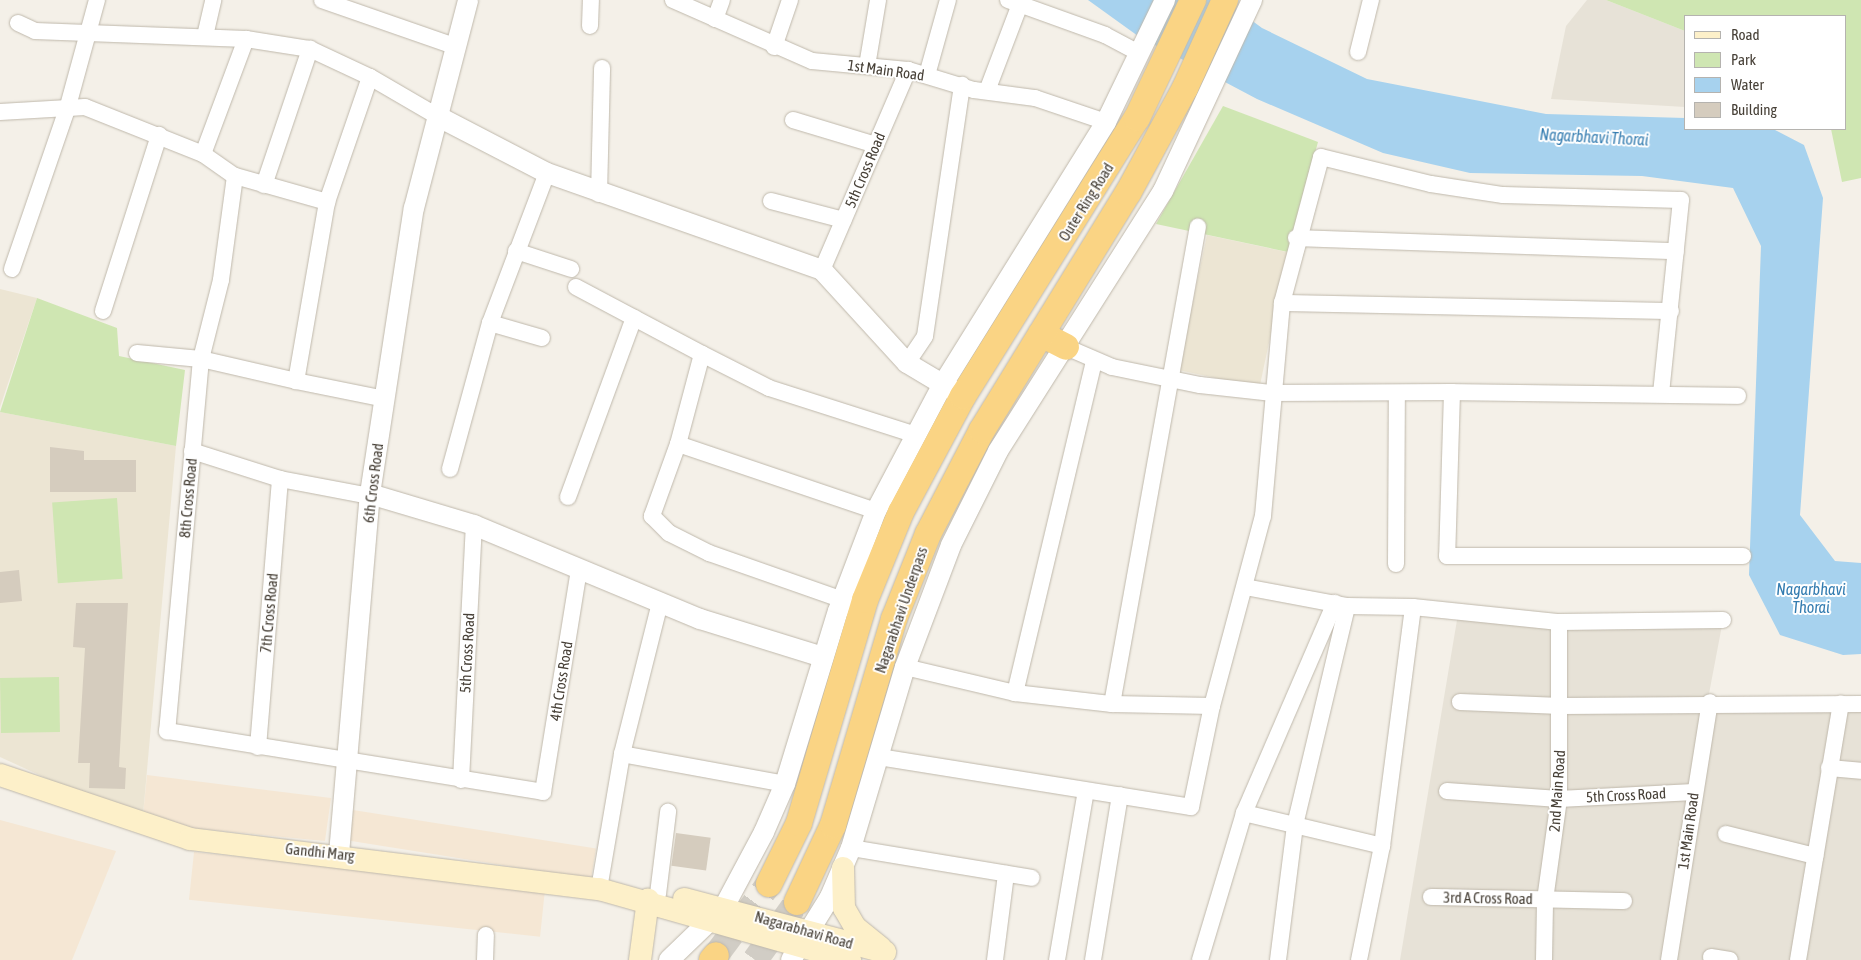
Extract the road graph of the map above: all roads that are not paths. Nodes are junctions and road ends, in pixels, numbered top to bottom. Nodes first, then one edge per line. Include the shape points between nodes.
1 (97, 0) edge
2 (212, 0) edge
3 (322, 0) edge
4 (468, 0) edge
5 (591, 0) edge
6 (673, 0) edge
7 (722, 0) edge
8 (790, 0) edge
9 (878, 0) edge
10 (948, 0) edge
11 (1165, 0) edge
12 (1193, 0) edge
13 (1225, 0) edge
14 (1371, 0) edge
15 (1014, 2) edge
16 (1249, 7) edge
17 (715, 19) junction
18 (18, 23) dead end
19 (590, 26) dead end
20 (90, 34) junction
21 (205, 36) junction
22 (246, 39) junction
23 (457, 47) junction
24 (774, 47) junction
25 (1143, 48) junction
26 (310, 49) junction
27 (1358, 52) dead end
28 (867, 66) junction
29 (602, 68) dead end
30 (908, 70) junction
31 (927, 75) junction
32 (370, 77) junction
33 (962, 85) junction
34 (987, 91) junction
35 (68, 106) junction
36 (0, 112) edge
37 (438, 116) junction
38 (794, 120) dead end
39 (1106, 122) junction
40 (159, 135) junction
41 (876, 145) junction
42 (202, 154) junction
43 (548, 174) junction
44 (235, 176) junction
45 (264, 185) junction
46 (599, 194) junction
47 (770, 201) dead end
48 (327, 202) junction
49 (844, 220) junction
50 (1198, 227) dead end
51 (1296, 238) junction
52 (516, 251) junction
53 (1676, 251) junction
54 (12, 269) dead end
55 (571, 270) dead end
56 (822, 270) junction
57 (576, 288) dead end
58 (1282, 303) junction
59 (102, 311) dead end
60 (1671, 311) junction
61 (634, 318) junction
62 (490, 323) junction
63 (1041, 334) junction
64 (542, 338) dead end
65 (1066, 347) junction
66 (137, 353) dead end
67 (702, 354) junction
68 (201, 359) junction
69 (907, 362) junction
70 (1094, 362) junction
71 (296, 380) junction
72 (1171, 381) junction
73 (953, 390) junction
74 (1452, 392) junction
75 (1661, 392) junction
76 (1271, 393) junction
77 (1397, 394) junction
78 (1738, 396) dead end
79 (385, 399) junction
80 (916, 435) junction
81 (678, 444) junction
82 (192, 451) junction
83 (450, 469) dead end
84 (280, 479) junction
85 (370, 495) junction
86 (568, 497) dead end
87 (876, 511) junction
88 (474, 525) junction
89 (1743, 556) dead end
90 (1396, 564) dead end
91 (579, 569) junction
92 (1245, 586) junction
93 (843, 600) junction
94 (660, 603) junction
95 (1341, 605) junction
96 (1413, 607) junction
97 (1723, 620) dead end
98 (1559, 622) junction
99 (824, 657) junction
100 (905, 667) junction
101 (1015, 693) junction
102 (1460, 702) dead end
103 (1710, 702) junction
104 (1112, 704) junction
105 (1841, 704) junction
106 (1861, 704) edge
107 (1212, 706) junction
108 (1561, 706) junction
109 (258, 747) junction
110 (622, 754) junction
111 (880, 757) junction
112 (350, 760) junction
113 (1829, 768) junction
114 (1861, 771) edge
115 (0, 775) edge
116 (461, 780) junction
117 (785, 784) junction
118 (1086, 791) junction
119 (1447, 791) dead end
120 (1694, 792) junction
121 (1120, 795) junction
122 (1559, 799) junction
123 (668, 812) dead end
124 (1244, 813) junction
125 (1295, 825) junction
126 (1726, 834) dead end
127 (1382, 846) junction
128 (339, 854) junction
129 (1815, 856) junction
130 (847, 858) junction
131 (1006, 874) junction
132 (1032, 878) dead end
133 (769, 884) tunnel mouth
134 (599, 889) junction
135 (653, 897) junction
136 (1431, 897) dead end
137 (1545, 900) junction
138 (1624, 901) dead end
139 (797, 902) tunnel mouth
140 (717, 914) junction
141 (486, 936) dead end
142 (801, 946) edge
143 (891, 956) edge
144 (1711, 957) dead end
145 (485, 960) edge
146 (640, 960) edge
147 (669, 960) edge
148 (850, 960) edge
149 (996, 960) edge
150 (1057, 960) edge
151 (1093, 960) edge
152 (1200, 960) edge
153 (1278, 960) edge
154 (1359, 960) edge
155 (1544, 960) edge
156 (1669, 960) edge
157 (1730, 960) edge
158 (1798, 960) edge

1 - 20 street
2 - 21 street
3 - 23 street
4 - 23 street, 6th Cross Road
5 - 19 street
6 - 17 street, 1st Main Road
7 - 17 street
8 - 24 street
9 - 28 street
10 - 31 street
11 - 25 street
12 - 73 highway, Outer Ring Road via 1159,75 1102,178
13 - 63 highway, Outer Ring Road via 1186,88 1128,193
14 - 27 street
15 - 25 street
15 - 34 street
16 - 65 street via 1217,81 1142,229
17 - 24 street, 1st Main Road
18 - 20 street via 35,31
20 - 21 street
20 - 35 street
21 - 22 street
22 - 26 street
22 - 42 street
23 - 37 street, 6th Cross Road
24 - 28 street, 1st Main Road via 812,60
25 - 39 street
26 - 32 street
26 - 45 street
28 - 30 street, 1st Main Road
29 - 46 street
30 - 31 street, 1st Main Road
30 - 41 street, 5th Cross Road
31 - 33 street, 1st Main Road
32 - 37 street
32 - 48 street
33 - 34 street, 1st Main Road
33 - 69 street via 925,336
34 - 39 street, 1st Main Road via 1035,98
35 - 36 street
35 - 40 street via 85,107
35 - 54 street
37 - 43 street
37 - 79 street, 6th Cross Road via 414,208
38 - 41 street
39 - 73 street
40 - 42 street
40 - 59 street
41 - 49 street, 5th Cross Road
42 - 44 street
43 - 46 street
43 - 52 street
44 - 45 street
44 - 68 street, 8th Cross Road via 221,280
45 - 48 street
46 - 56 street
47 - 49 street
48 - 71 street
49 - 56 street, 5th Cross Road
50 - 72 street
51 - 53 street
51 - 53 street via 1322,156 1431,184 1503,195 1681,200
51 - 58 street
52 - 55 street
52 - 62 street
53 - 60 street
56 - 69 street
57 - 61 street
58 - 60 street
58 - 76 street
60 - 75 street
61 - 67 street
61 - 86 street
62 - 64 street
62 - 83 street
63 - 65 highway
63 - 139 highway, Nagarabhavi Underpass via 982,430 910,575 833,825
65 - 70 street
65 - 100 street via 985,475 929,599
66 - 68 street
67 - 80 street via 769,388
67 - 81 street
68 - 71 street
68 - 82 street, 8th Cross Road
69 - 73 street
70 - 72 street
70 - 101 street
71 - 79 street
72 - 76 street
72 - 104 street
73 - 80 street
73 - 133 highway via 882,555 799,822
74 - 75 street
74 - 77 street
74 - 89 street via 1447,556
75 - 78 street
76 - 77 street
76 - 92 street via 1263,516
77 - 90 street
79 - 85 street, 6th Cross Road
80 - 87 street
81 - 87 street
81 - 93 street via 652,516 669,533 709,553
82 - 84 street
82 - 109 street, 8th Cross Road via 167,731
84 - 85 street
84 - 109 street, 7th Cross Road
85 - 88 street
85 - 112 street, 6th Cross Road
87 - 93 street
88 - 91 street
88 - 116 street, 5th Cross Road
91 - 94 street
91 - 116 street, 4th Cross Road via 543,792
92 - 95 street
92 - 107 street
93 - 99 street
94 - 99 street
94 - 110 street
95 - 96 street
95 - 124 street
95 - 125 street
96 - 98 street
96 - 127 street
97 - 98 street
98 - 108 street, 2nd Main Road
99 - 117 street
100 - 101 street
100 - 111 street
101 - 104 street
102 - 108 street
103 - 105 street
103 - 108 street
103 - 120 street, 1st Main Road
104 - 107 street
105 - 106 street
105 - 113 street
107 - 121 street via 1191,807
108 - 122 street, 2nd Main Road
109 - 112 street
110 - 117 street
110 - 134 street
111 - 118 street
111 - 130 street
112 - 116 street
112 - 128 street, 6th Cross Road
113 - 114 street
113 - 129 street
115 - 128 main road, Gandhi Marg via 190,839
117 - 140 street
118 - 121 street
118 - 150 street
119 - 122 street, 5th Cross Road
120 - 122 street, 5th Cross Road
120 - 156 street, 1st Main Road
121 - 151 street
122 - 137 street, 2nd Main Road
123 - 135 street
124 - 125 street
124 - 152 street
125 - 127 street
125 - 153 street
126 - 129 street
127 - 154 street
128 - 134 main road, Gandhi Marg
129 - 158 street
130 - 131 street
130 - 142 street
130 - 143 main road via 841,897 849,919
131 - 132 street
131 - 149 street
134 - 135 main road, Gandhi Marg
135 - 140 main road, Gandhi Marg via 657,908
135 - 146 main road
136 - 137 street, 3rd A Cross Road
137 - 138 street
137 - 155 street, 2nd Main Road
140 - 142 main road, Nagarabhavi Road
140 - 142 main road, Gandhi Marg via 760,934
140 - 147 street
141 - 145 street
142 - 143 main road, Nagarabhavi Road
142 - 148 main road
144 - 157 street

